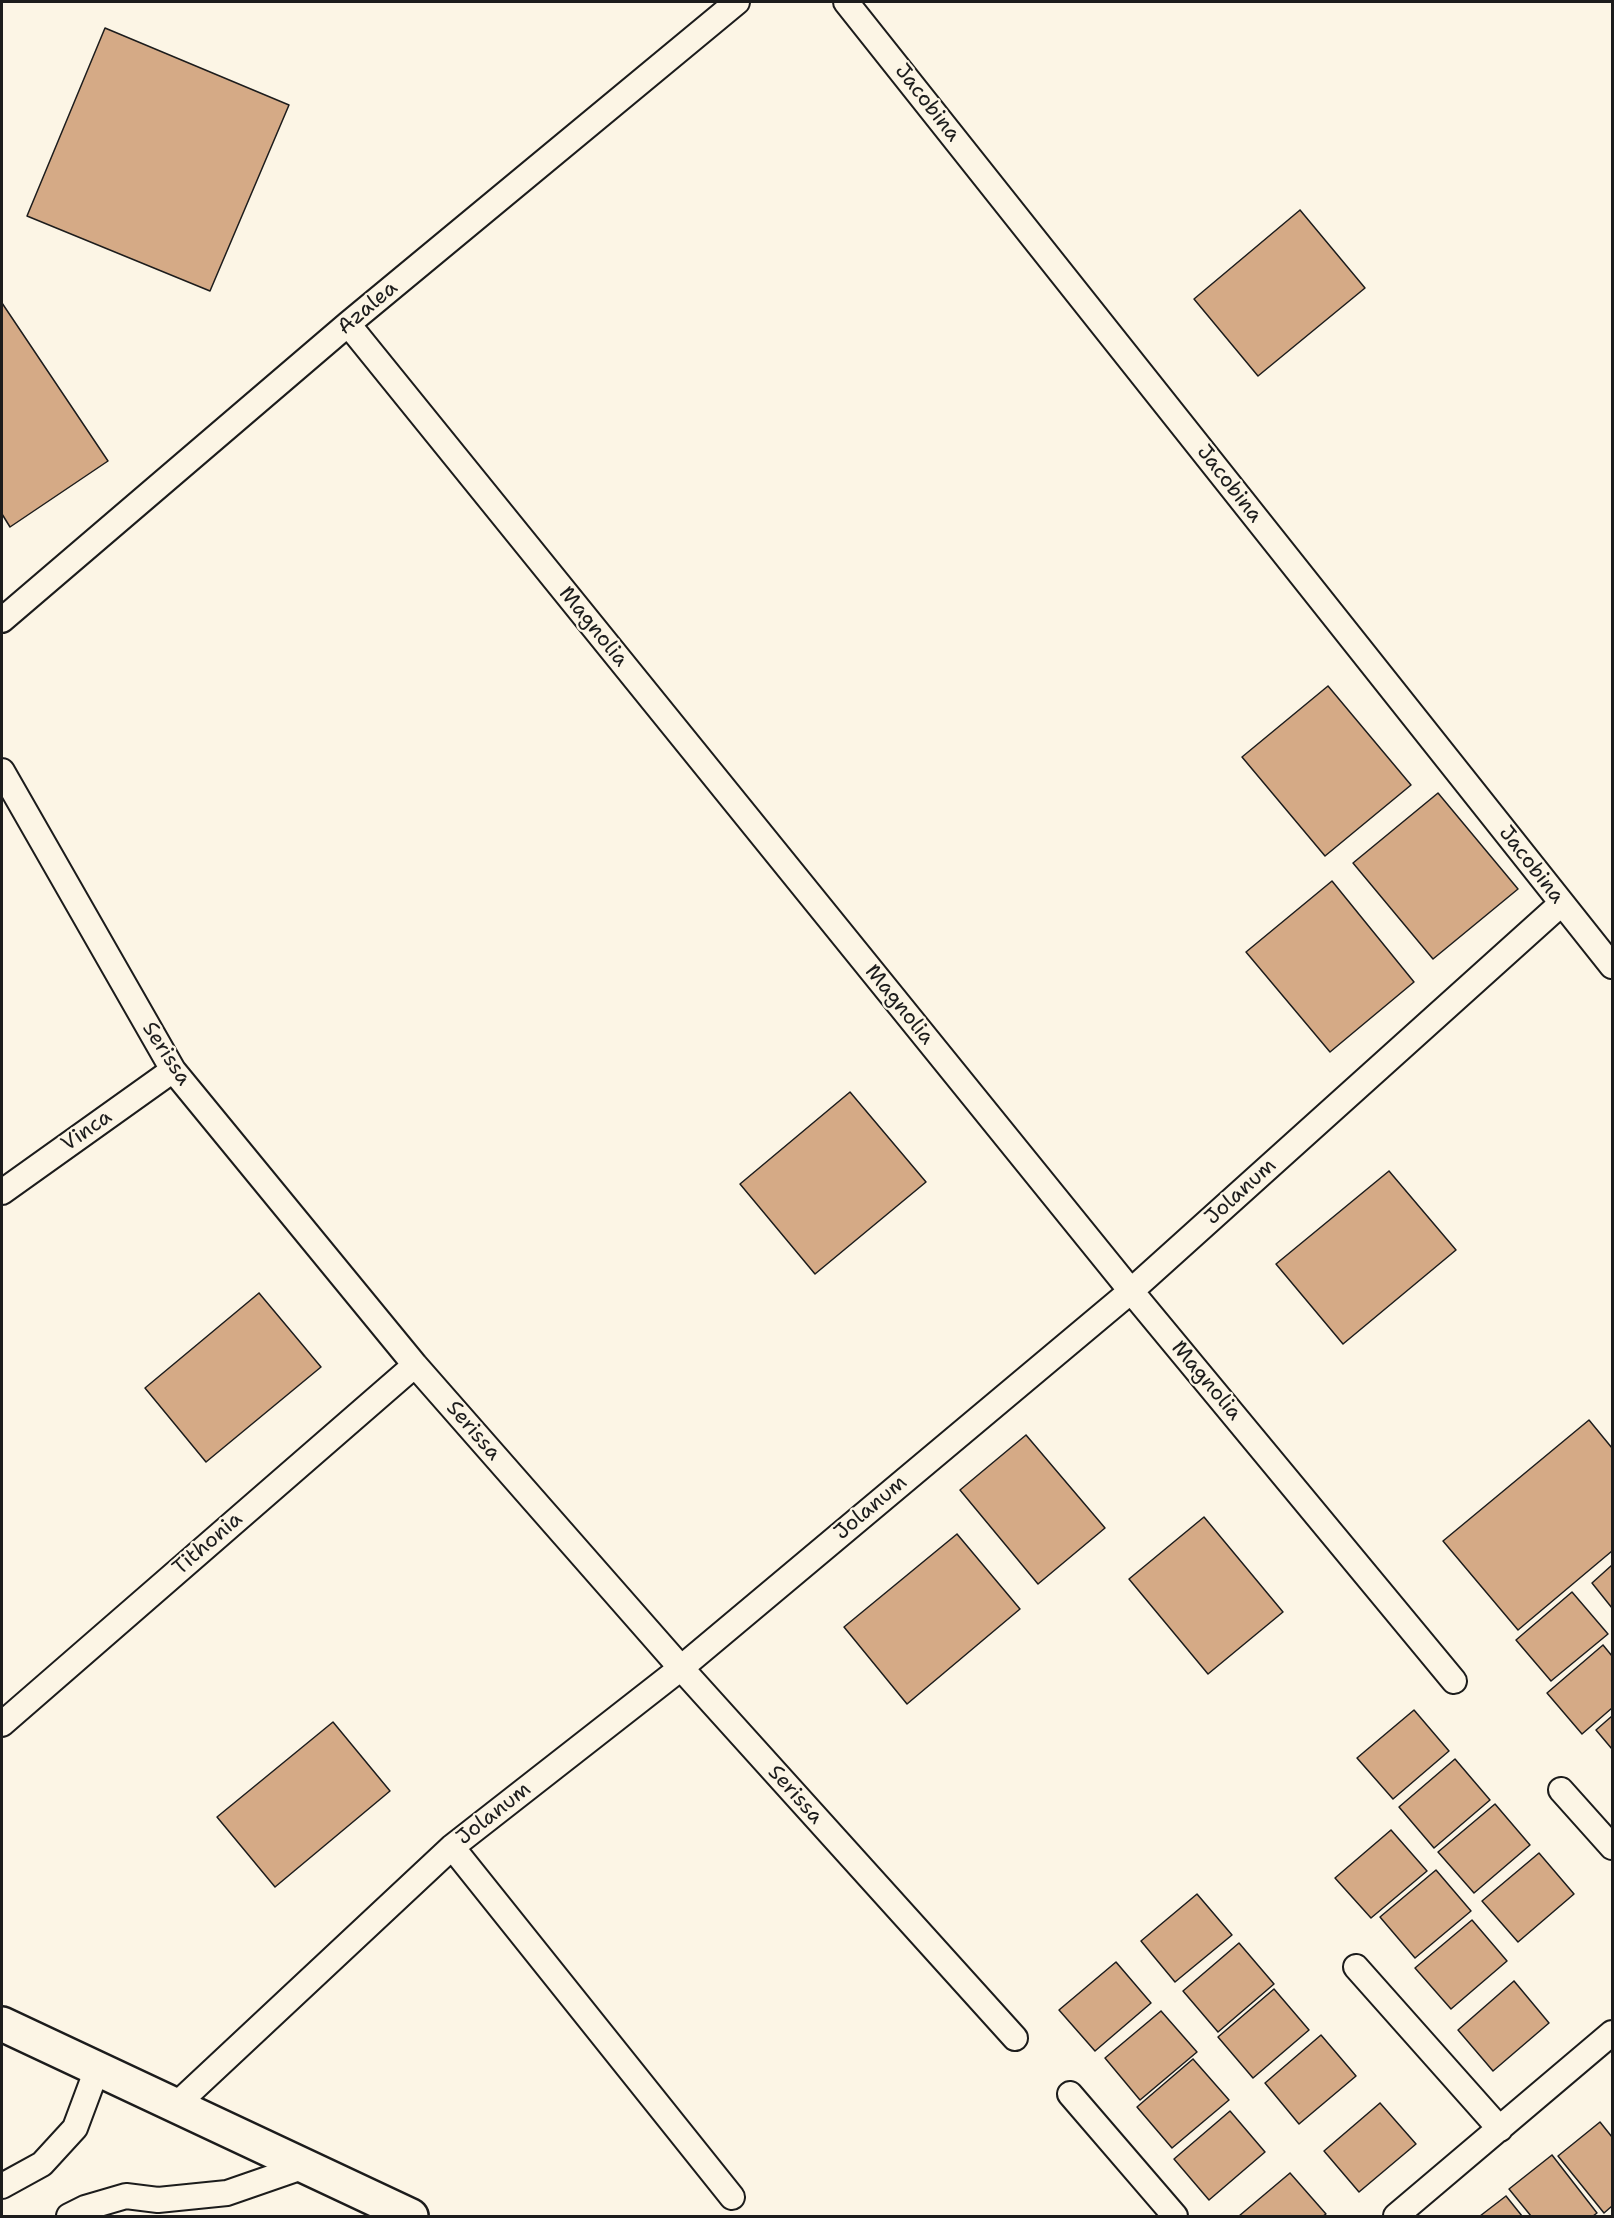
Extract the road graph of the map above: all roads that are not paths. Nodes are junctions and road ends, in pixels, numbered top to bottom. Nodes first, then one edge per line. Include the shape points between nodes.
1 (738, 2) edge
2 (846, 2) edge
3 (348, 324) junction
4 (2, 620) edge
5 (2, 771) edge
6 (1562, 903) junction
7 (1612, 966) edge
8 (173, 1070) junction
9 (2, 1192) edge
10 (1131, 1291) junction
11 (415, 1365) junction
12 (681, 1668) junction
13 (1454, 1681) dead end
14 (2, 1724) edge
15 (1561, 1790) dead end
16 (452, 1847) junction
17 (1612, 1847) edge
18 (1356, 1967) dead end
19 (2, 2024) edge
20 (1612, 2033) edge
21 (1015, 2038) dead end
22 (97, 2069) junction
23 (1070, 2094) dead end
24 (175, 2106) junction
25 (1500, 2129) junction
26 (305, 2166) junction
27 (2, 2186) edge
28 (732, 2197) dead end
29 (69, 2217) edge
30 (411, 2217) edge
31 (1175, 2217) edge
32 (1396, 2217) edge

1 - 3 lane, Azalea
2 - 6 lane, Jacobina
3 - 4 lane, Azalea
3 - 10 lane, Magnolia
5 - 8 lane, Serissa
6 - 7 lane, Jacobina
6 - 10 lane, Jolanum
8 - 9 lane, Vinca
8 - 11 lane, Serissa
10 - 12 lane, Jolanum
10 - 13 lane, Magnolia
11 - 12 lane, Serissa
11 - 14 lane, Tithonia
12 - 16 lane, Jolanum
12 - 21 lane, Serissa
15 - 17 lane
16 - 24 lane, Jolanum
16 - 28 lane
18 - 25 lane
19 - 22 street
20 - 25 lane
22 - 24 street
22 - 27 lane via 75,2127 42,2164
23 - 31 lane
24 - 26 street
25 - 32 lane
26 - 29 lane via 227,2193 158,2200 126,2196
26 - 30 street

